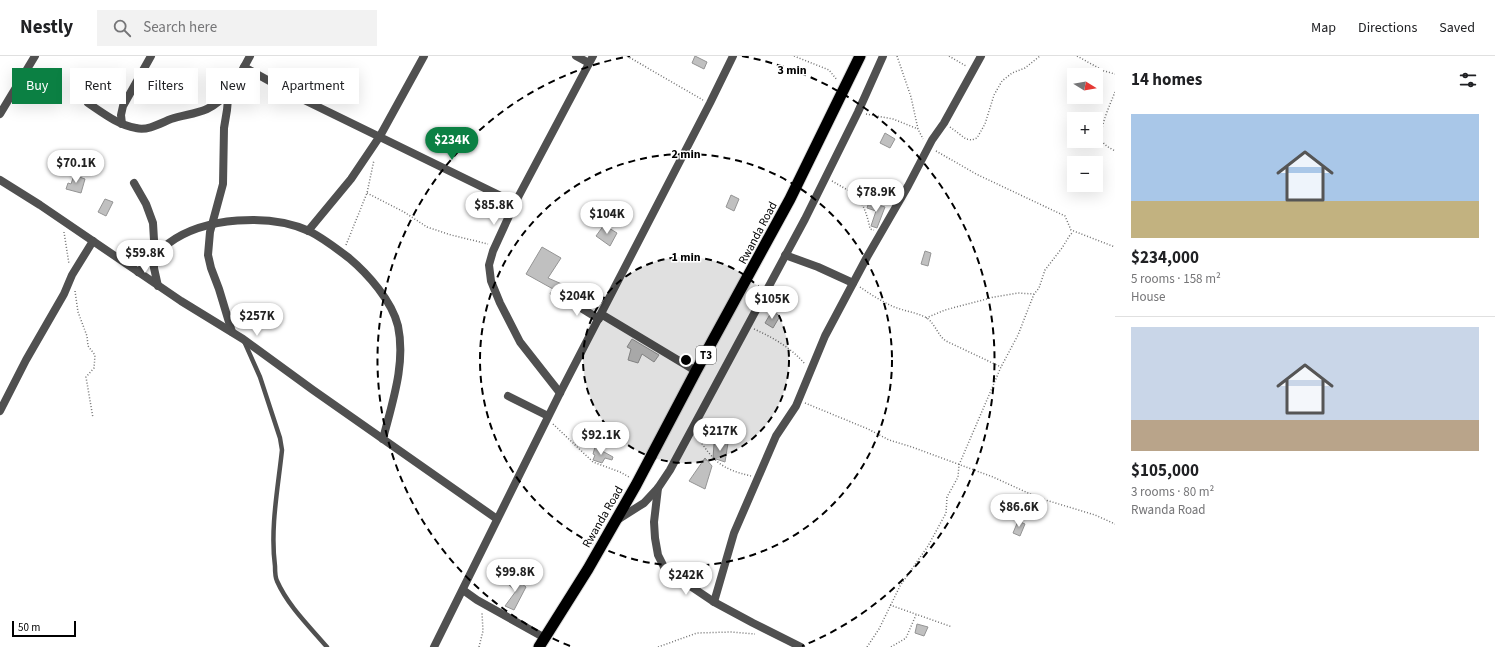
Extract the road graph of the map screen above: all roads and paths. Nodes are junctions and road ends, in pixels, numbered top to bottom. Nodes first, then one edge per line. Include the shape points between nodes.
1 (35, 56) edge
2 (151, 56) edge
3 (250, 56) edge
4 (424, 56) edge
5 (576, 56) edge
6 (627, 56) edge
7 (733, 56) edge
8 (794, 56) edge
9 (860, 56) edge
10 (883, 56) edge
11 (897, 56) edge
12 (949, 56) edge
13 (981, 56) edge
14 (1040, 56) edge
15 (1076, 56) edge
16 (591, 60) edge
17 (244, 67) joint
18 (973, 71) junction
19 (1115, 74) edge
20 (844, 91) junction
21 (1115, 92) edge
22 (710, 103) junction
23 (90, 104) edge
24 (217, 104) edge
25 (227, 104) edge
26 (858, 112) junction
27 (0, 114) edge
28 (944, 123) junction
29 (122, 124) junction
30 (918, 129) junction
31 (380, 136) junction
32 (929, 146) junction
33 (1115, 151) edge
34 (375, 157) dead end
35 (825, 177) junction
36 (0, 180) edge
37 (134, 183) dead end
38 (367, 193) junction
39 (515, 203) junction
40 (63, 220) junction
41 (212, 225) junction
42 (308, 231) junction
43 (882, 231) junction
44 (1075, 232) junction
45 (93, 241) junction
46 (496, 246) junction
47 (1115, 247) edge
48 (343, 254) junction
49 (785, 256) junction
50 (153, 258) junction
51 (138, 272) junction
52 (72, 275) junction
53 (853, 284) junction
54 (158, 286) junction
55 (1034, 294) junction
56 (565, 298) dead end
57 (600, 316) junction
58 (926, 318) junction
59 (747, 326) junction
60 (232, 332) junction
61 (243, 339) junction
62 (1001, 367) junction
63 (810, 370) junction
64 (696, 371) junction
65 (560, 394) junction
66 (508, 396) dead end
67 (798, 400) junction
68 (0, 412) edge
69 (548, 417) junction
70 (93, 418) dead end
71 (693, 429) junction
72 (383, 439) junction
73 (959, 465) junction
74 (758, 477) junction
75 (636, 485) junction
76 (658, 488) junction
77 (497, 519) junction
78 (617, 520) junction
79 (1115, 524) edge
80 (463, 590) junction
81 (477, 600) junction
82 (714, 602) junction
83 (890, 606) junction
84 (916, 615) junction
85 (952, 627) dead end
86 (759, 635) dead end
87 (542, 643) edge
88 (327, 647) edge
89 (434, 647) edge
90 (479, 647) edge
91 (658, 647) edge
92 (801, 647) edge
93 (867, 647) edge
94 (891, 647) edge

1 - 27 street
2 - 29 street via 123,106
3 - 17 street
4 - 31 street
5 - 16 street
6 - 22 path
7 - 22 street
8 - 20 path via 829,70
9 - 20 highway, Rwanda Road / T3
10 - 26 street
11 - 30 path via 911,97
12 - 18 path
13 - 18 street
14 - 28 path via 1002,81 977,138 966,139
15 - 19 path
16 - 39 street
17 - 31 street via 300,98
18 - 28 street
20 - 64 highway, Rwanda Road / T3 via 790,200
21 - 33 path via 1100,138
22 - 57 street
23 - 29 street
24 - 29 street via 146,128
25 - 41 street via 223,184
26 - 30 path via 893,119
26 - 35 street
28 - 32 street
30 - 32 path
31 - 39 street
31 - 42 street via 351,180
32 - 43 street
32 - 44 path via 976,174 1065,216 1069,228
34 - 38 path
35 - 43 path via 858,196 868,216 870,229
35 - 49 street
36 - 40 street
37 - 50 street via 153,223
38 - 46 path via 427,227
38 - 48 path
39 - 46 street
40 - 45 street
40 - 52 path via 67,257
41 - 42 street via 240,220 262,220 280,222
41 - 50 street via 192,230 170,242
41 - 60 street via 208,255
42 - 48 street
43 - 53 street
44 - 47 path
44 - 55 path via 1047,266 1039,288
45 - 51 street
45 - 52 street
46 - 65 street via 489,265 491,281 500,303 520,342
48 - 72 street via 373,281 387,301 397,326 400,354 398,378
49 - 53 street via 818,267
49 - 59 street
50 - 51 street
50 - 54 street
51 - 54 street
52 - 68 street
52 - 70 path via 78,312 88,346 95,354 94,368 86,378
53 - 58 path via 892,306
53 - 63 street
54 - 60 street
55 - 58 path via 1018,293 994,297 945,310
55 - 62 path via 1018,335
56 - 57 street
57 - 64 street
57 - 65 street
58 - 62 path via 946,341
59 - 63 path via 787,347
59 - 71 street
60 - 61 street
61 - 72 street
61 - 88 lane via 260,377 282,450 274,539 276,580 299,614
62 - 73 path
63 - 67 street
64 - 75 highway, Rwanda Road / T3
65 - 69 street
66 - 69 street
67 - 73 path via 889,440
67 - 74 street via 776,436
69 - 75 path via 594,462 620,472
69 - 77 street
71 - 74 path via 717,463 724,468
71 - 76 street
72 - 77 street
73 - 79 path via 1039,498 1095,515
73 - 83 path via 958,477 947,497 946,513
74 - 82 street via 734,533
75 - 78 highway, Rwanda Road / T3
76 - 78 street via 644,504
76 - 82 street via 654,522 658,555 665,569
77 - 80 street
78 - 87 highway, Rwanda Road / T3
80 - 81 street
80 - 89 street
81 - 87 street
81 - 90 path via 483,624
82 - 92 street
83 - 84 path
83 - 93 path
84 - 85 path
84 - 94 path via 906,638
86 - 91 path via 710,632

